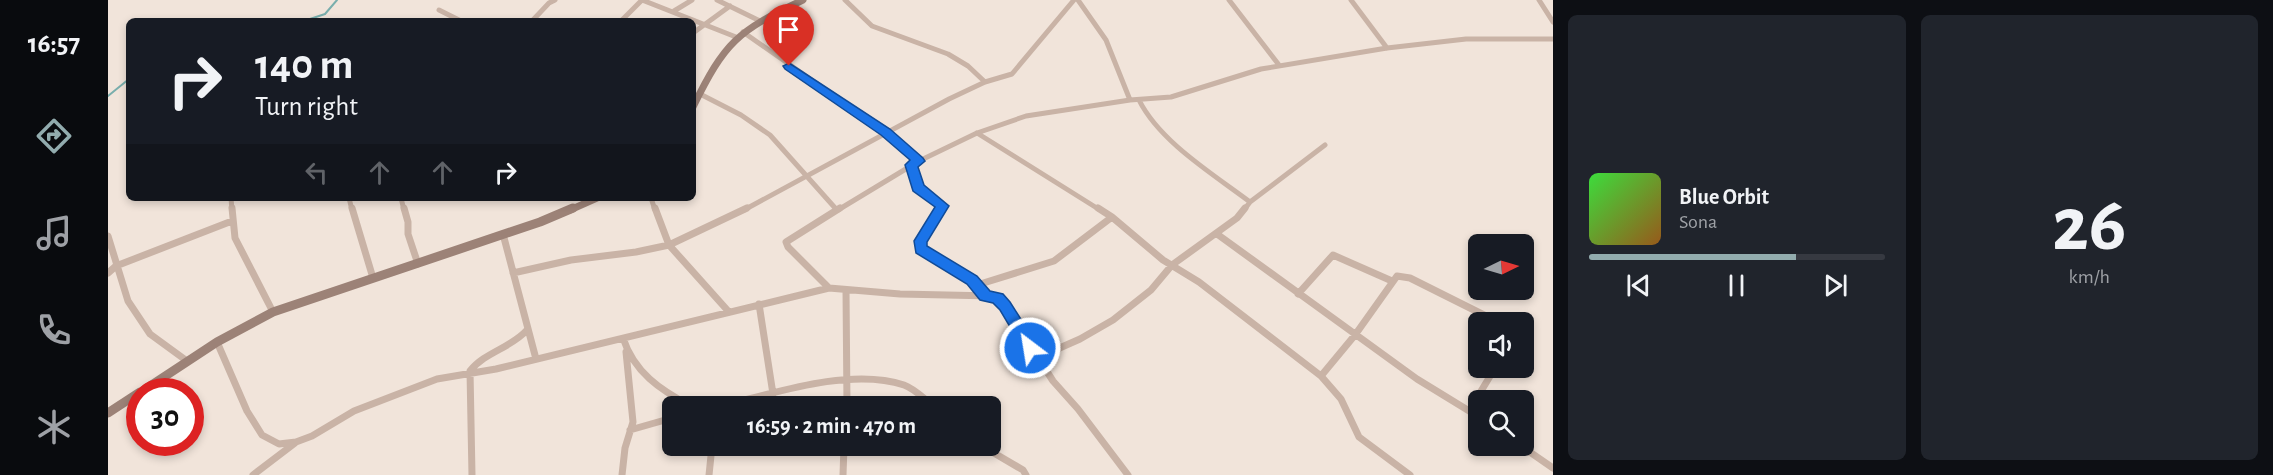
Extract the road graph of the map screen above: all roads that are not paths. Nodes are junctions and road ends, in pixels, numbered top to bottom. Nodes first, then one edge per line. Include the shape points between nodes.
1 (555, 0) edge
2 (642, 0) edge
3 (692, 0) edge
4 (717, 0) edge
5 (803, 0) edge
6 (845, 0) edge
7 (1076, 0) edge
8 (1228, 0) edge
9 (1351, 0) edge
10 (1539, 0) edge
11 (730, 6) junction
12 (439, 10) dead end
13 (674, 11) junction
14 (455, 18) edge
15 (535, 18) edge
16 (624, 18) edge
17 (689, 18) edge
18 (696, 21) edge
19 (760, 21) junction
20 (1553, 22) edge
21 (702, 24) junction
22 (696, 30) edge
23 (743, 32) junction
24 (736, 37) junction
25 (1553, 39) edge
26 (1387, 48) junction
27 (1279, 65) junction
28 (986, 82) junction
29 (700, 94) junction
30 (1130, 100) junction
31 (1139, 100) junction
32 (696, 101) edge
33 (886, 132) junction
34 (977, 132) junction
35 (1325, 145) dead end
36 (919, 161) junction
37 (912, 165) junction
38 (804, 176) junction
39 (231, 201) edge
40 (350, 201) edge
41 (402, 201) edge
42 (589, 201) edge
43 (652, 201) edge
44 (1250, 202) junction
45 (836, 209) junction
46 (1112, 217) junction
47 (232, 221) junction
48 (503, 234) junction
49 (1216, 234) junction
50 (108, 236) edge
51 (669, 245) junction
52 (418, 264) junction
53 (1172, 265) junction
54 (116, 266) junction
55 (108, 273) edge
56 (513, 273) junction
57 (373, 278) junction
58 (1392, 281) junction
59 (977, 285) junction
60 (829, 288) junction
61 (846, 290) junction
62 (1298, 294) junction
63 (986, 295) junction
64 (759, 304) junction
65 (273, 312) junction
66 (729, 312) junction
67 (1478, 312) edge
68 (527, 330) junction
69 (1355, 335) junction
70 (623, 338) junction
71 (217, 342) junction
72 (626, 352) junction
73 (1037, 358) junction
74 (536, 359) junction
75 (187, 361) junction
76 (469, 374) junction
77 (1321, 376) junction
78 (161, 378) edge
79 (848, 380) junction
80 (773, 394) junction
81 (674, 396) edge
82 (764, 396) edge
83 (847, 396) edge
84 (920, 396) edge
85 (126, 401) edge
86 (1468, 410) edge
87 (108, 413) edge
88 (662, 421) edge
89 (630, 430) junction
90 (296, 442) junction
91 (1534, 455) edge
92 (711, 456) edge
93 (844, 456) edge
94 (999, 456) edge
95 (1553, 468) edge
96 (253, 475) edge
97 (472, 475) edge
98 (622, 475) edge
99 (709, 475) edge
100 (843, 475) edge
101 (1026, 475) edge
102 (1128, 475) edge
103 (1410, 475) edge

1 - 15 street
2 - 13 street
2 - 16 street
3 - 13 street
4 - 11 street
5 - 19 street
6 - 28 street via 870,25 951,56 974,69
7 - 28 street via 1017,70 1006,78
7 - 30 street via 1107,40
8 - 27 street
9 - 26 street
10 - 20 street
11 - 19 street
11 - 21 street
12 - 14 street
13 - 17 street
18 - 21 street
19 - 23 street
21 - 22 street
21 - 24 street
23 - 24 street
23 - 33 street
24 - 29 street via 714,64
25 - 26 street via 1466,39
26 - 27 street
27 - 31 street via 1184,94
28 - 33 street
29 - 32 street
29 - 38 street via 772,137
30 - 31 street
30 - 34 street via 1026,116
31 - 44 street via 1146,114 1185,153
33 - 36 street
33 - 38 street
34 - 36 street
34 - 46 street
35 - 44 street
36 - 37 street
37 - 45 street
37 - 59 street via 918,188 942,206 920,241 921,249
38 - 45 street
38 - 51 street via 758,203
39 - 47 street
40 - 57 street
41 - 52 street
42 - 48 street
43 - 51 street
44 - 49 street
45 - 60 street via 786,242
46 - 53 street
46 - 59 street via 1054,261
47 - 54 street
47 - 65 street via 235,238
48 - 52 street
48 - 56 street
49 - 53 street
49 - 62 street
50 - 54 street
51 - 56 street
51 - 66 street
52 - 57 street
53 - 73 street via 1150,290 1113,320
53 - 77 street
54 - 55 street
54 - 75 street via 128,301 150,334
56 - 68 street
57 - 65 street
58 - 62 street via 1333,255
58 - 67 street via 1404,276
58 - 69 street
59 - 63 street
60 - 61 street
60 - 64 street
61 - 63 street
61 - 79 street
62 - 69 street
63 - 73 street via 1005,306
64 - 66 street
64 - 80 street
65 - 71 street
66 - 70 street
68 - 74 street
68 - 76 street via 517,342 478,362
69 - 77 street
69 - 86 street
70 - 72 street
70 - 74 street
71 - 75 street
71 - 90 street via 247,411 262,435 279,444
72 - 81 street via 648,380
72 - 89 street
73 - 102 street
74 - 76 street
75 - 78 street
76 - 90 street via 406,389
76 - 97 street
77 - 103 street via 1341,399 1359,437
79 - 80 street
79 - 83 street
79 - 84 street via 888,382 905,386
80 - 82 street
85 - 87 street
88 - 89 street
89 - 98 street
90 - 96 street
91 - 95 street
92 - 99 street
93 - 100 street
94 - 101 street

